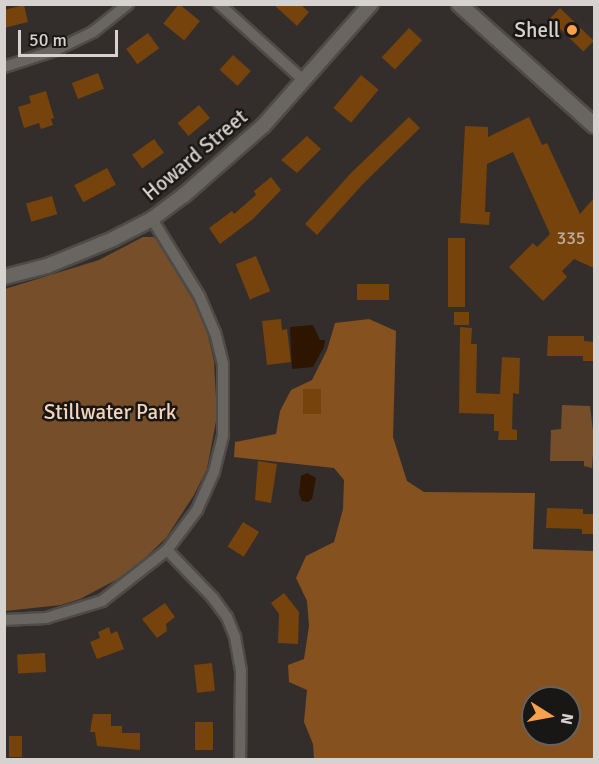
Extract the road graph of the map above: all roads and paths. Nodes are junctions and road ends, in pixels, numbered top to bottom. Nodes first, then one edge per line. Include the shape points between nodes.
1 (128, 4) edge
2 (219, 4) edge
3 (370, 4) edge
4 (459, 4) edge
5 (4, 67) edge
6 (303, 80) junction
7 (594, 125) edge
8 (152, 219) junction
9 (4, 277) edge
10 (167, 550) junction
11 (4, 620) edge
12 (240, 759) edge

1 - 5 street via 93,32 56,50
2 - 6 street
3 - 6 street, Howard Street
4 - 7 main road
6 - 8 street, Howard Street via 263,126
8 - 9 street, Howard Street via 79,254
8 - 10 street via 204,306 223,364 225,399 220,453 207,490
10 - 11 street via 102,601 46,618
10 - 12 street via 213,597 236,637 241,671

